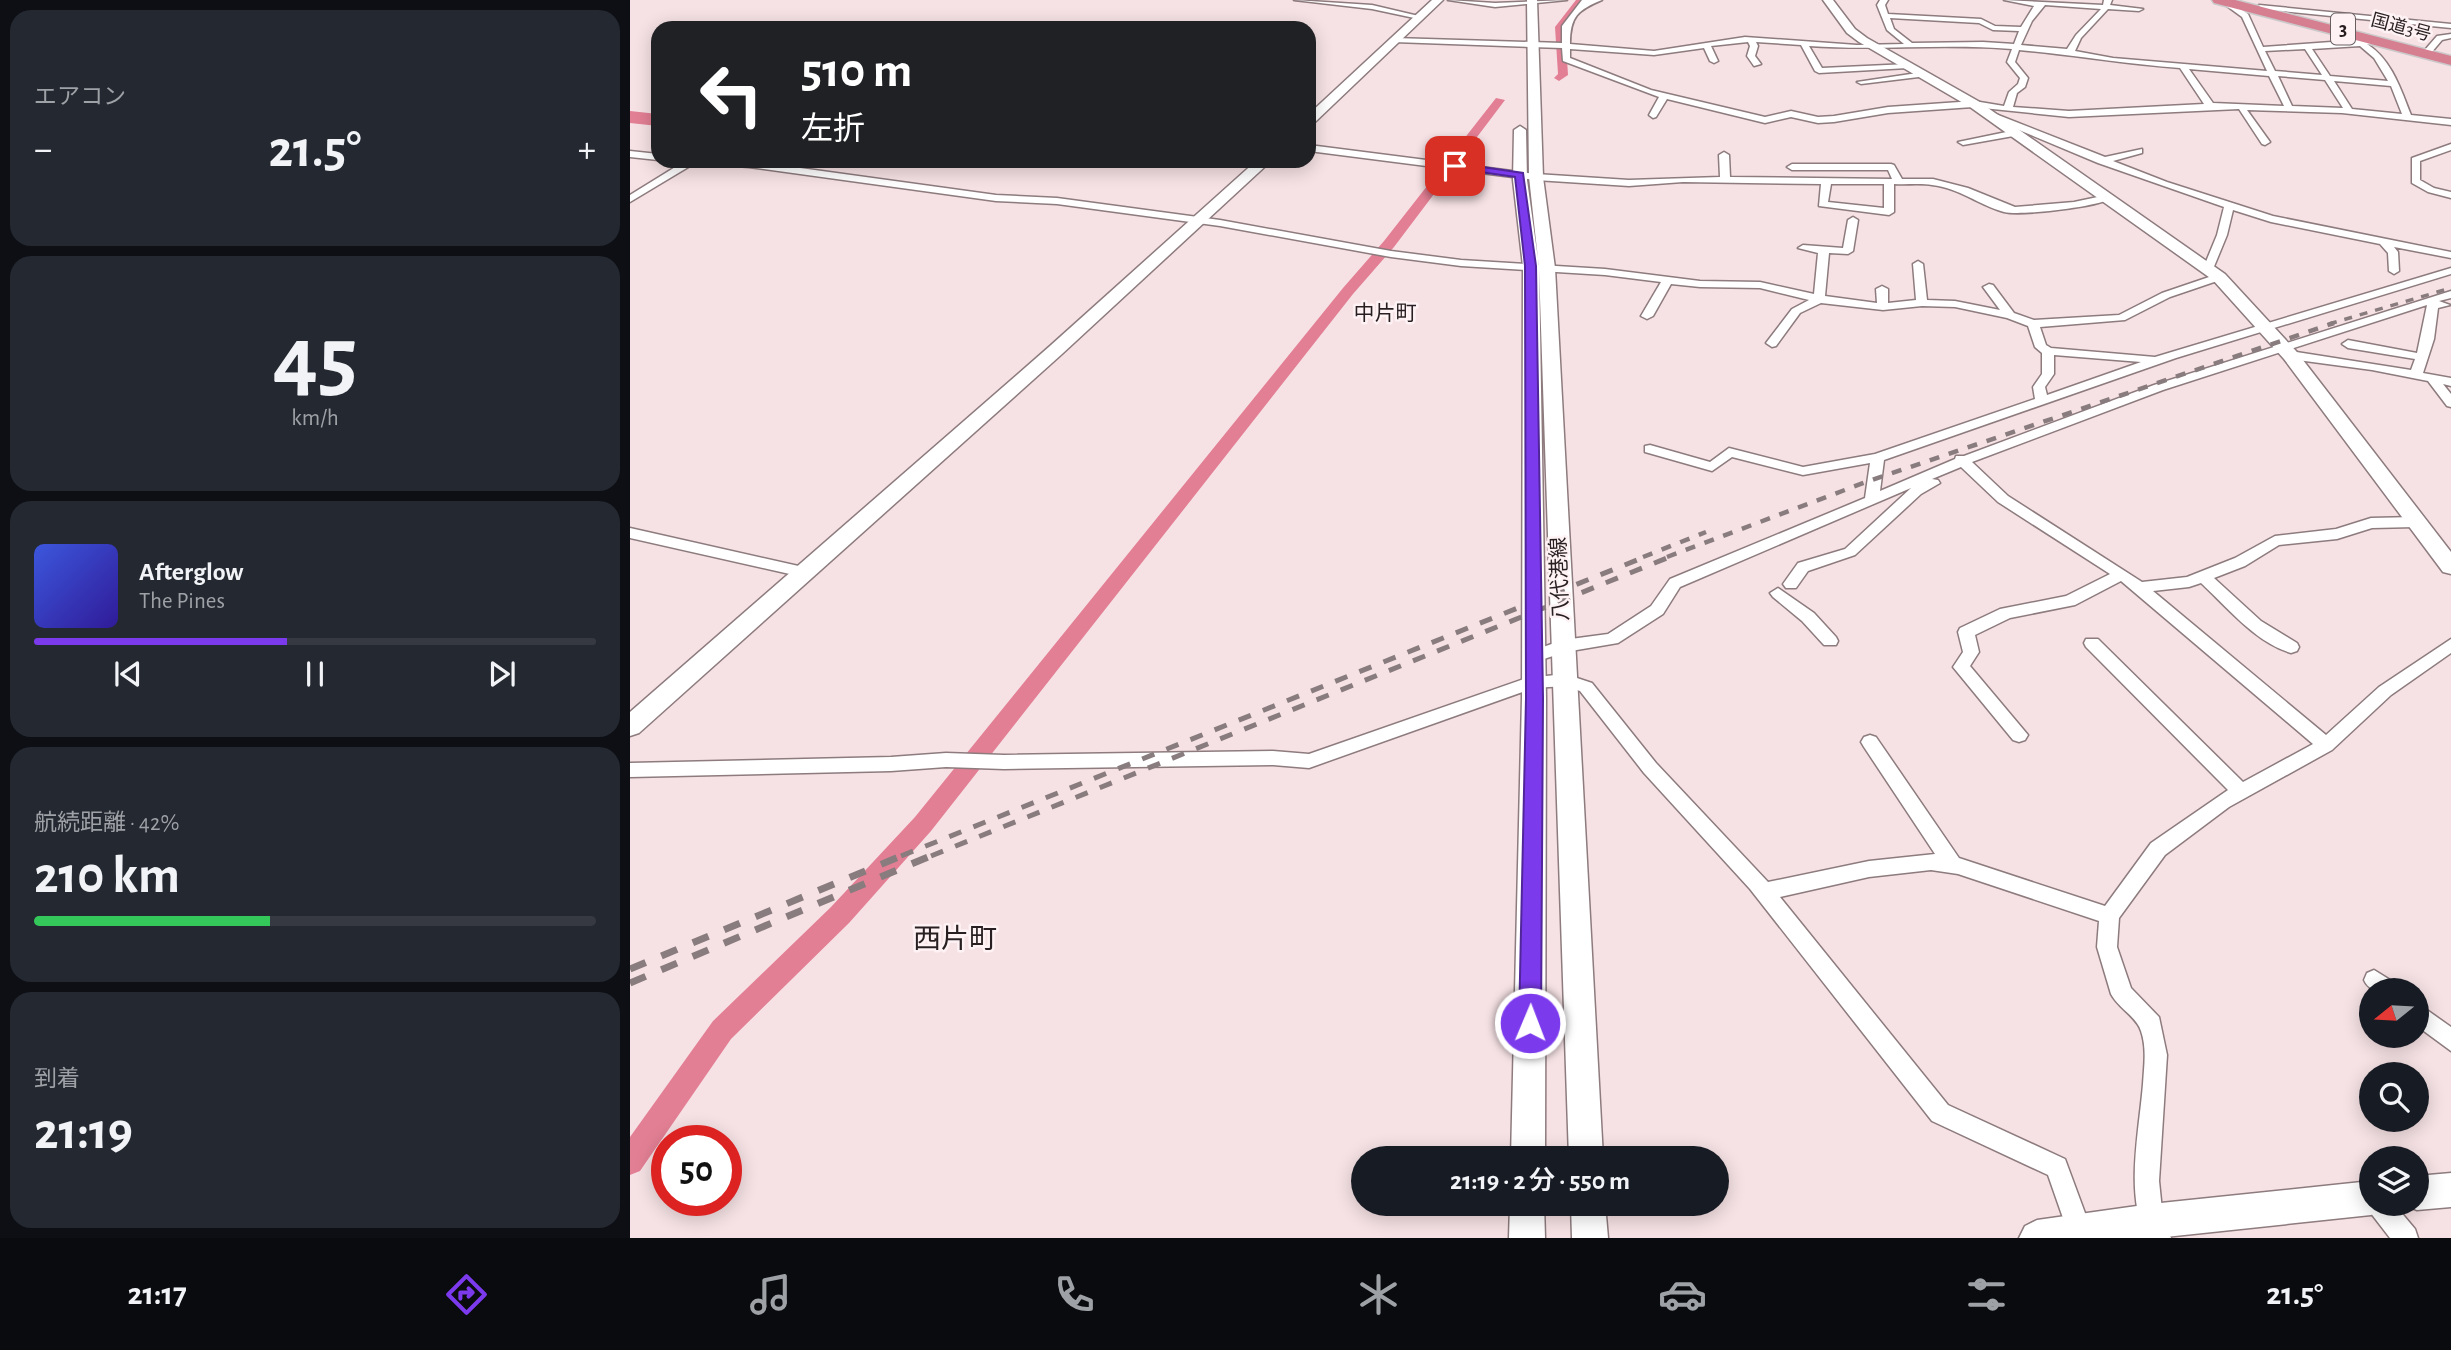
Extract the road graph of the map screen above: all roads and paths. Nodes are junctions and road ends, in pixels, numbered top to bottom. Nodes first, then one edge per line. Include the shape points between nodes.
1 (1298, 0) edge
2 (1438, 0) edge
3 (1452, 0) edge
4 (1563, 0) edge
5 (1577, 0) edge
6 (1598, 0) edge
7 (1828, 0) edge
8 (1884, 0) edge
9 (2008, 0) edge
10 (2226, 0) edge
11 (1525, 1) edge
12 (1589, 1) edge
13 (2107, 3) edge
14 (2038, 5) junction
15 (2262, 7) junction
16 (2139, 9) dead end
17 (1886, 16) junction
18 (1419, 17) junction
19 (2451, 26) edge
20 (1993, 28) junction
21 (2023, 29) junction
22 (2451, 36) edge
23 (1751, 39) junction
24 (1394, 40) junction
25 (2366, 42) junction
26 (1804, 44) junction
27 (1909, 44) junction
28 (1972, 44) junction
29 (1526, 45) junction
30 (1707, 45) junction
31 (1563, 46) junction
32 (1873, 47) junction
33 (2307, 47) junction
34 (2016, 48) junction
35 (2260, 49) junction
36 (2428, 51) junction
37 (2070, 52) junction
38 (2451, 59) edge
39 (1714, 61) dead end
40 (1758, 64) dead end
41 (1908, 66) junction
42 (2183, 66) junction
43 (1924, 74) junction
44 (2270, 74) junction
45 (2328, 79) junction
46 (1861, 82) dead end
47 (2396, 84) junction
48 (1664, 96) junction
49 (2210, 106) junction
50 (1912, 108) junction
51 (1980, 108) junction
52 (2008, 108) junction
53 (2242, 108) junction
54 (2290, 110) junction
55 (2349, 110) junction
56 (1316, 114) edge
57 (1653, 115) dead end
58 (2407, 117) junction
59 (1926, 118) dead end
60 (2451, 122) edge
61 (2016, 133) junction
62 (1963, 142) dead end
63 (2265, 142) dead end
64 (2450, 148) edge
65 (1316, 149) edge
66 (2139, 150) dead end
67 (630, 153) edge
68 (1724, 155) dead end
69 (651, 156) edge
70 (2101, 161) junction
71 (1792, 167) dead end
72 (683, 168) edge
73 (778, 168) edge
74 (1256, 168) edge
75 (1528, 176) junction
76 (1724, 180) junction
77 (1826, 182) junction
78 (1894, 182) junction
79 (2451, 195) edge
80 (2107, 198) junction
81 (630, 199) edge
82 (2229, 206) junction
83 (1853, 220) dead end
84 (1197, 221) junction
85 (2388, 247) junction
86 (1803, 248) dead end
87 (1824, 250) junction
88 (2451, 255) edge
89 (1918, 264) dead end
90 (1539, 267) junction
91 (2394, 271) dead end
92 (2451, 271) edge
93 (2214, 273) junction
94 (1668, 279) junction
95 (1989, 287) dead end
96 (1882, 289) dead end
97 (2451, 294) edge
98 (1819, 299) junction
99 (1922, 303) junction
100 (2451, 306) edge
101 (1883, 307) junction
102 (2010, 315) junction
103 (1647, 316) dead end
104 (2033, 324) junction
105 (2266, 326) junction
106 (1772, 343) dead end
107 (2348, 344) dead end
108 (2048, 351) junction
109 (2287, 351) junction
110 (2422, 357) junction
111 (2160, 359) junction
112 (2416, 375) junction
113 (2433, 379) junction
114 (2451, 382) edge
115 (2041, 399) junction
116 (2451, 403) edge
117 (1650, 449) dead end
118 (1878, 458) junction
119 (1966, 462) junction
120 (1872, 500) junction
121 (2415, 522) junction
122 (630, 533) edge
123 (2451, 568) edge
124 (803, 572) junction
125 (2122, 573) junction
126 (2203, 576) junction
127 (2140, 587) junction
128 (1830, 640) dead end
129 (2092, 643) dead end
130 (2451, 645) edge
131 (1563, 646) junction
132 (2291, 647) dead end
133 (1532, 657) junction
134 (1565, 680) junction
135 (1533, 682) junction
136 (630, 726) edge
137 (2019, 735) dead end
138 (1870, 743) dead end
139 (2326, 745) junction
140 (630, 770) edge
141 (2242, 792) junction
142 (1953, 865) junction
143 (1764, 892) junction
144 (2109, 916) junction
145 (2429, 1023) edge
146 (2451, 1040) edge
147 (1528, 1146) edge
148 (1585, 1146) edge
149 (2451, 1189) edge
150 (2429, 1192) edge
151 (2359, 1200) edge
152 (1527, 1216) edge
153 (1589, 1216) edge
154 (2388, 1216) edge
155 (2155, 1229) edge
156 (2080, 1232) junction
157 (1527, 1238) edge
158 (1590, 1238) edge
159 (2037, 1238) edge
160 (2406, 1238) edge

1 - 18 street
2 - 18 main road
3 - 11 street via 1495,5
4 - 11 street
5 - 12 street
6 - 12 street
7 - 32 street via 1851,31
8 - 17 street via 1881,5
9 - 14 street
10 - 15 highway, 国道3号 / 3
10 - 25 highway, 国道3号 / 3
10 - 35 street via 2245,16
11 - 29 main road, 八代港線
12 - 31 street via 1566,26
13 - 14 street
13 - 16 street
13 - 37 street via 2101,16 2074,40
14 - 21 street
15 - 19 street
15 - 36 highway, 国道3号 / 3
17 - 20 street via 1975,20
17 - 27 street via 1891,30
18 - 24 main road
20 - 21 street
20 - 28 street via 1995,36 1967,34
21 - 34 street
22 - 36 street via 2440,38
23 - 26 street
23 - 30 street
23 - 40 street via 1751,56
24 - 29 street
24 - 56 main road
25 - 33 street
25 - 38 highway, 国道3号 / 3
25 - 47 street
26 - 32 street
26 - 41 street via 1819,71
27 - 28 street
27 - 32 street
28 - 34 street
29 - 31 street
29 - 75 main road, 八代港線
30 - 31 street via 1654,52
30 - 39 street
31 - 48 street via 1566,59
32 - 41 street
33 - 35 street
33 - 45 street
34 - 37 street
34 - 52 street via 2011,62 2024,78
35 - 44 street
36 - 38 highway, 国道3号 / 3
37 - 42 street
41 - 43 street
42 - 44 street
42 - 49 street
43 - 46 street
43 - 51 street
44 - 45 street
44 - 54 street
45 - 47 street
45 - 55 street
47 - 58 street
48 - 50 street via 1765,120 1791,114 1834,119
48 - 57 street
49 - 52 street via 2069,114
49 - 53 street
50 - 51 street
50 - 59 street
51 - 52 street
51 - 61 street
51 - 70 street
53 - 54 street
53 - 63 street
54 - 55 street
55 - 58 street
58 - 60 street
61 - 62 street
61 - 80 street
64 - 79 street via 2415,160 2414,172 2415,181
65 - 75 street
66 - 70 street
67 - 69 street
68 - 76 street
70 - 82 street
71 - 78 street via 1891,167
72 - 81 street
73 - 84 street
74 - 84 main road
75 - 76 street via 1629,183
75 - 90 main road, 八代港線
76 - 77 street
77 - 78 street
77 - 78 street via 1823,204 1889,212
78 - 80 street via 1943,184 2015,210
80 - 93 street
82 - 85 street
82 - 93 street
83 - 87 street via 1848,251
84 - 90 street via 1391,254
84 - 124 main road
85 - 88 street
85 - 91 street
86 - 87 street
87 - 98 street
89 - 99 street
90 - 94 street
90 - 131 main road, 八代港線
90 - 133 main road, 八代港線
92 - 105 street
93 - 104 street via 2121,318
93 - 105 street
94 - 98 street via 1760,285
94 - 103 street
95 - 102 street
96 - 101 street
97 - 109 street
98 - 101 street
98 - 106 street via 1796,311
99 - 101 street
99 - 102 street
100 - 110 street via 2433,304
102 - 104 street
104 - 108 street via 2041,346
105 - 109 street
105 - 111 street
107 - 110 street
108 - 111 street
108 - 115 street via 2048,374 2039,387
109 - 112 street
109 - 119 street via 2131,397
109 - 121 street
110 - 112 street
111 - 115 street
112 - 113 street
113 - 114 street
113 - 116 street
115 - 118 street via 2012,414
117 - 118 street via 1713,467 1729,452 1803,471
118 - 120 street
119 - 120 street
119 - 125 street via 2003,499
119 - 128 street via 1916,491 1850,552 1802,567 1784,588
120 - 131 street via 1675,583 1657,610 1612,639
121 - 123 street
121 - 126 street via 2371,523 2337,534 2275,541 2240,562
122 - 124 street
124 - 136 main road
125 - 127 street
125 - 137 street via 2070,601 2006,613 1966,632 1971,652 1961,667
126 - 127 street via 2189,582
126 - 132 street via 2257,626
127 - 139 street
129 - 141 street
130 - 139 street via 2385,691
131 - 133 street
131 - 134 main road, 八代港線
133 - 135 main road, 八代港線
134 - 135 street
134 - 143 street via 1586,687 1650,768
134 - 148 main road, 八代港線
135 - 140 street via 1309,761 946,760
135 - 147 main road, 八代港線
138 - 142 street
139 - 141 street
141 - 144 street via 2158,849
142 - 143 street via 1931,862 1869,869
142 - 144 street
143 - 156 street via 1940,1113 2057,1167
144 - 155 street via 2107,947 2122,994 2151,1024 2156,1055 2147,1181
145 - 146 street
149 - 150 main road
151 - 155 main road
152 - 157 main road
153 - 158 main road
154 - 160 street
155 - 156 main road
156 - 159 main road

